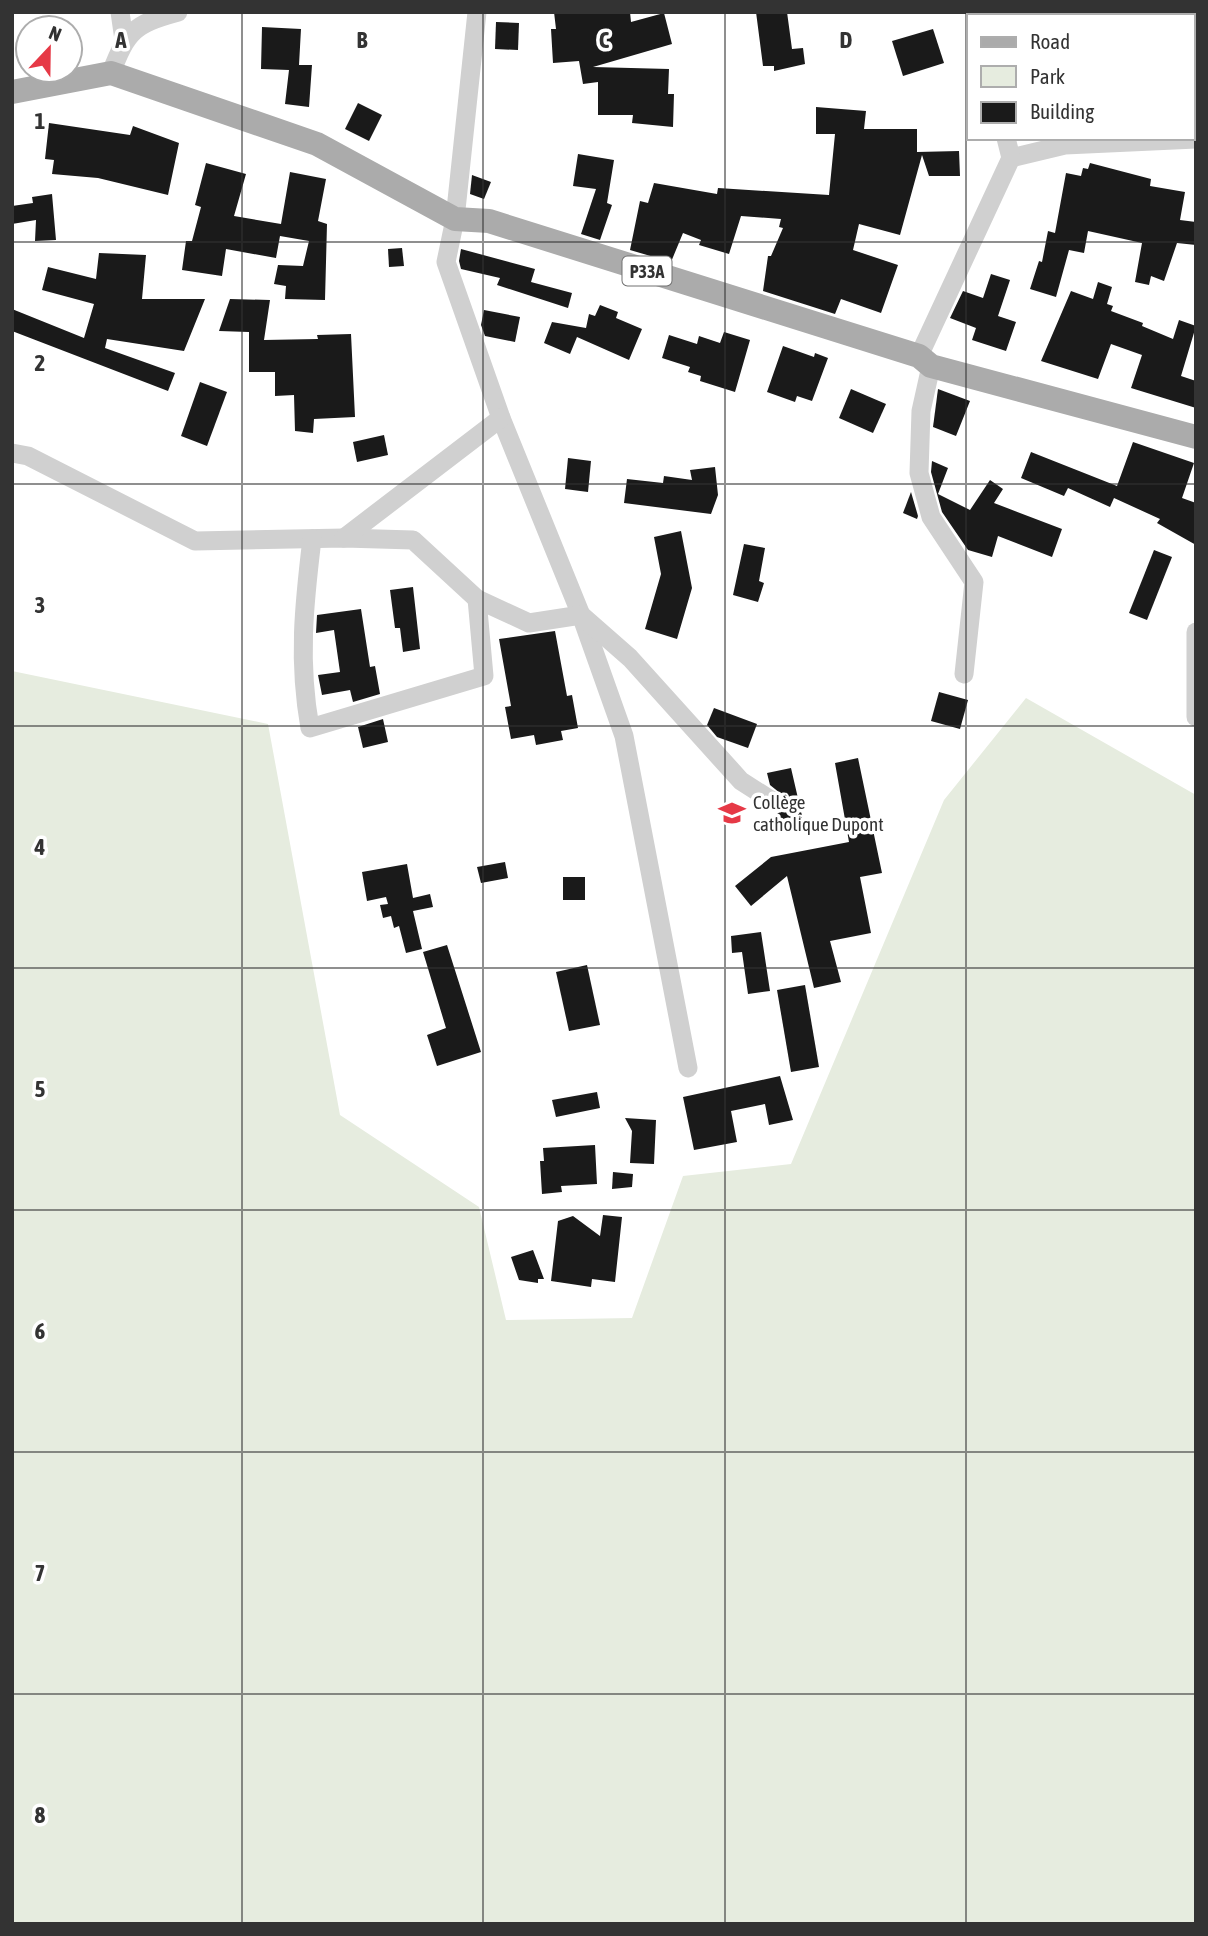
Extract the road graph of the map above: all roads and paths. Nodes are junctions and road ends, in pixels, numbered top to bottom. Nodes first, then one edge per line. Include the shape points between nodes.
1 (120, 12) edge
2 (178, 12) edge
3 (477, 12) edge
4 (124, 40) junction
5 (111, 72) junction
6 (12, 92) edge
7 (1174, 140) edge
8 (1009, 148) edge
9 (455, 219) junction
10 (925, 361) junction
11 (501, 418) junction
12 (1196, 436) edge
13 (12, 453) edge
14 (344, 538) junction
15 (313, 539) junction
16 (477, 599) junction
17 (581, 614) junction
18 (1196, 632) edge
19 (964, 674) dead end
20 (1196, 717) edge
21 (774, 802) dead end
22 (688, 1068) dead end

1 - 4 street
2 - 4 street via 148,20
3 - 9 street
4 - 5 street
5 - 6 main road
5 - 9 main road, P33A via 317,144
7 - 8 street
8 - 10 street
9 - 10 main road, P33A via 489,221
9 - 11 street via 446,262
10 - 12 main road, P33A
10 - 19 street via 919,474 931,517 974,582
11 - 14 street
11 - 17 street
13 - 15 street via 28,456 195,541
14 - 15 street
14 - 16 street via 413,540
15 - 16 street via 302,623 310,728 484,676
16 - 17 street via 529,624
17 - 21 street via 630,658 741,781
17 - 22 street via 624,736
18 - 20 street

